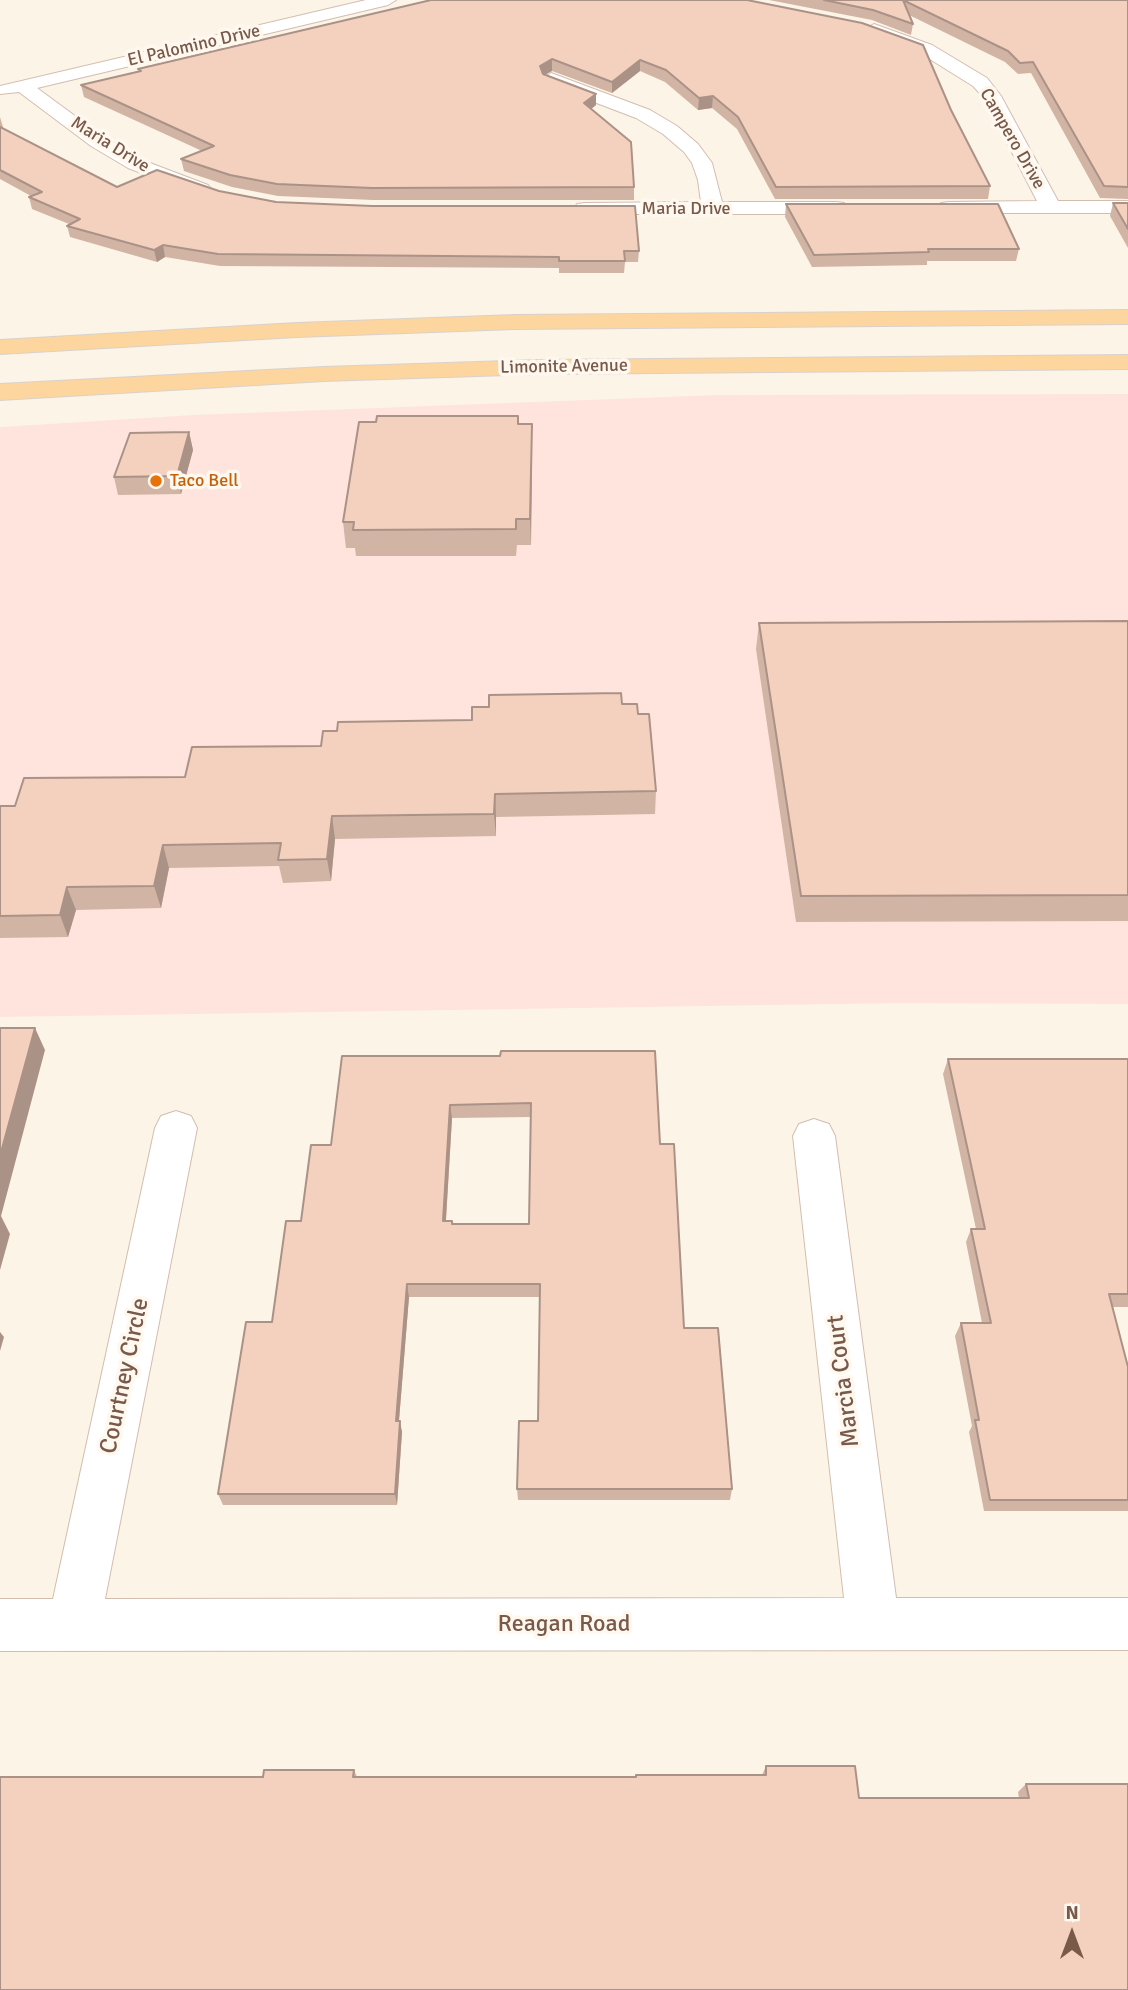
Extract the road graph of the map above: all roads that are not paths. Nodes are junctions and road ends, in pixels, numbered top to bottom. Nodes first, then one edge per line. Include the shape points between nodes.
1 (388, 0) edge
2 (852, 24) edge
3 (551, 79) edge
4 (22, 86) junction
5 (0, 92) edge
6 (218, 193) edge
7 (1128, 207) edge
8 (861, 208) edge
9 (929, 208) edge
10 (1051, 208) junction
11 (560, 209) edge
12 (713, 209) junction
13 (1128, 317) edge
14 (0, 347) edge
15 (1128, 362) edge
16 (0, 392) edge
17 (176, 1128) dead end
18 (814, 1136) dead end
19 (74, 1624) junction
20 (1128, 1624) edge
21 (0, 1625) edge
22 (873, 1625) junction

1 - 4 street, El Palomino Drive
2 - 10 street, Campero Drive via 926,49 980,82 992,96
3 - 12 street via 643,114 670,130 702,163
4 - 5 street, El Palomino Drive
4 - 6 street, Maria Drive via 135,164
7 - 10 street
8 - 12 street, Maria Drive
9 - 10 street
11 - 12 street, Maria Drive
13 - 14 main road via 515,322
15 - 16 main road, Limonite Avenue via 512,368
17 - 19 street, Courtney Circle
18 - 22 street, Marcia Court
19 - 21 street, Reagan Road
19 - 22 street, Reagan Road
20 - 22 street, Reagan Road

